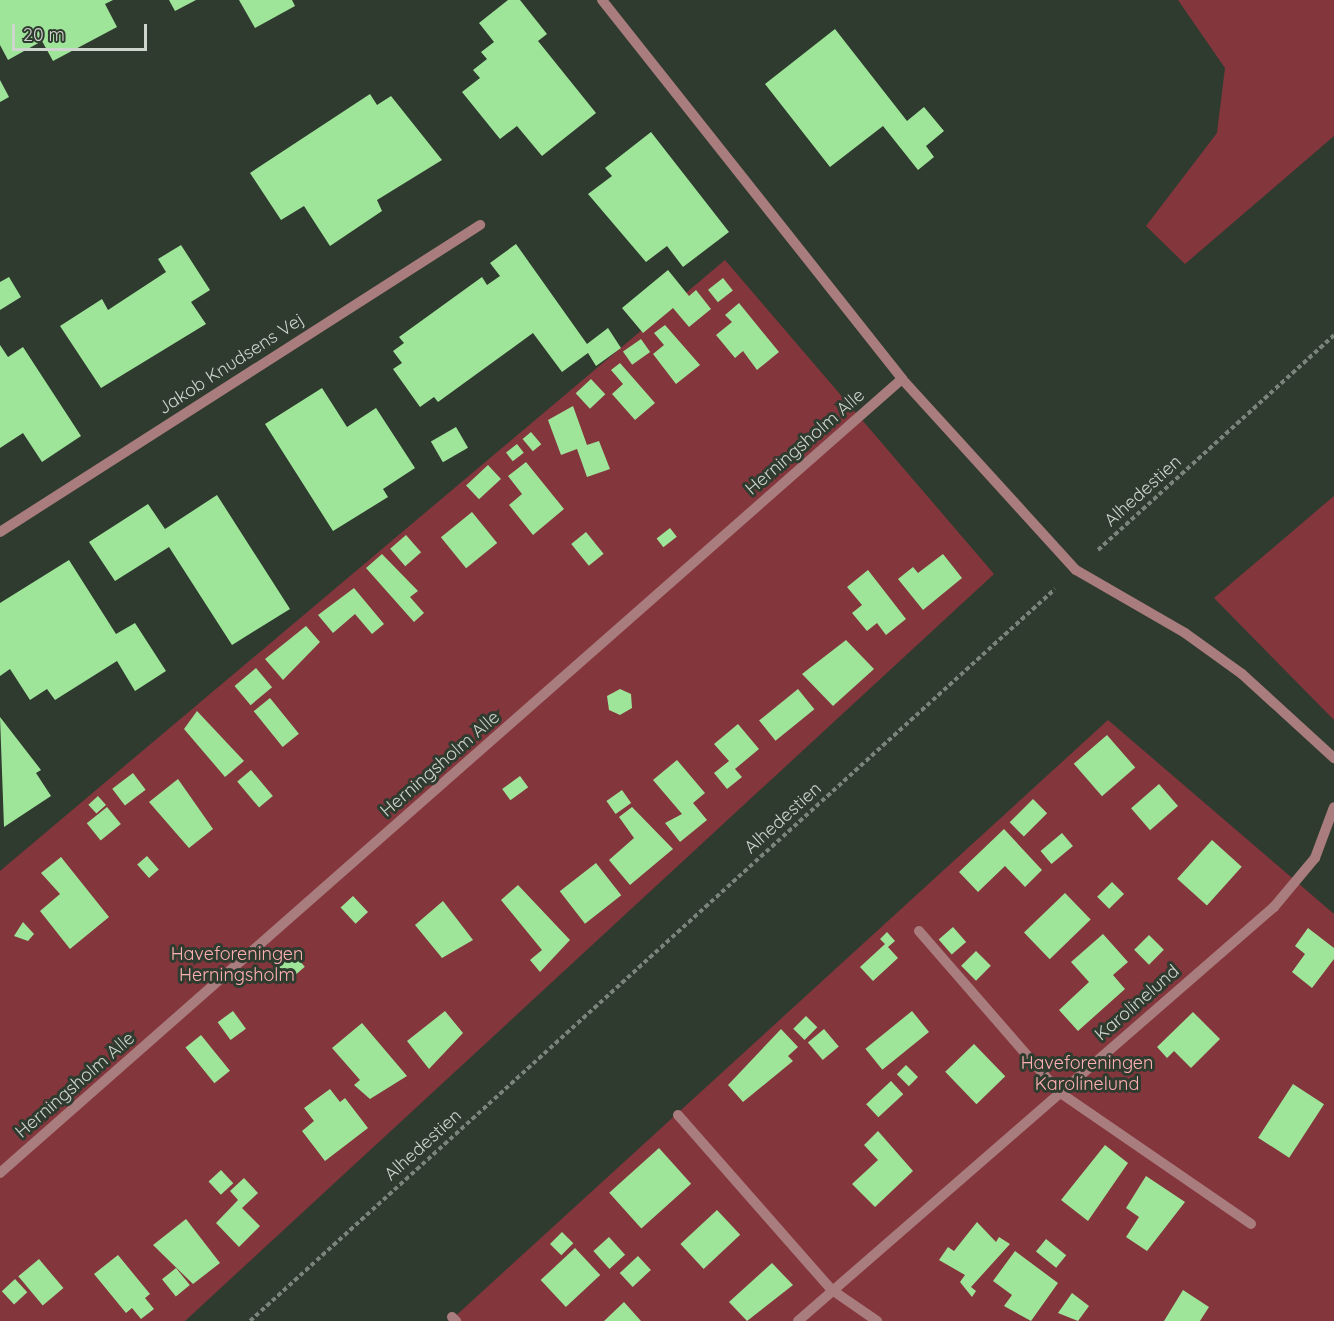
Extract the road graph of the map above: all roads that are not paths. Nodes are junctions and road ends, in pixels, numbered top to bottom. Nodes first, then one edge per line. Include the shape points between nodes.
1 (602, 0) edge
2 (480, 225) dead end
3 (902, 379) junction
4 (0, 532) edge
5 (1334, 758) edge
6 (1334, 807) edge
7 (919, 930) dead end
8 (1059, 1092) junction
9 (678, 1115) dead end
10 (0, 1173) edge
11 (1251, 1224) dead end
12 (832, 1290) junction
13 (798, 1321) edge
14 (877, 1321) edge

1 - 3 street
2 - 4 street, Jakob Knudsens Vej
3 - 5 street via 1076,570 1185,633 1242,674
3 - 10 street, Herningsholm Alle
6 - 8 street, Karolinelund via 1315,858 1274,907
7 - 8 street
8 - 11 street
8 - 12 street, Karolinelund
9 - 12 street
12 - 13 street, Karolinelund
12 - 14 street

